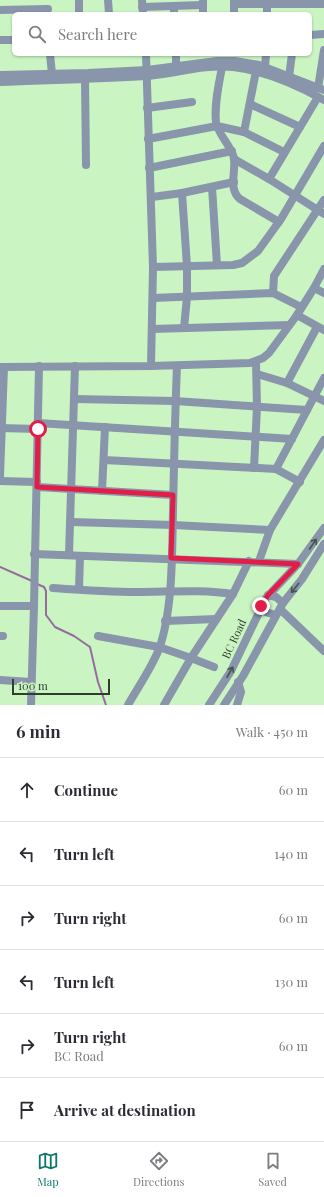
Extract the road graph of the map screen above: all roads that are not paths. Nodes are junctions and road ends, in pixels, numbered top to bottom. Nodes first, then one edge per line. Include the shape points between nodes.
1 (48, 0) edge
2 (79, 0) edge
3 (108, 0) edge
4 (292, 1) edge
5 (203, 2) edge
6 (234, 2) edge
7 (267, 3) junction
8 (323, 3) edge
9 (142, 7) edge
10 (0, 10) edge
11 (174, 10) edge
12 (49, 12) edge
13 (79, 12) edge
14 (109, 12) edge
15 (267, 12) edge
16 (324, 34) edge
17 (312, 35) edge
18 (0, 40) edge
19 (12, 40) edge
20 (324, 50) edge
21 (50, 56) edge
22 (146, 56) edge
23 (176, 56) edge
24 (266, 56) edge
25 (292, 56) edge
26 (205, 58) edge
27 (235, 58) edge
28 (176, 66) junction
29 (222, 67) junction
30 (265, 67) junction
31 (256, 71) junction
32 (147, 73) junction
33 (52, 74) junction
34 (0, 75) edge
35 (289, 76) junction
36 (85, 79) junction
37 (0, 82) edge
38 (321, 89) edge
39 (321, 99) edge
40 (192, 102) dead end
41 (250, 104) junction
42 (147, 108) junction
43 (217, 126) junction
44 (300, 126) junction
45 (244, 132) junction
46 (148, 139) junction
47 (324, 146) edge
48 (232, 151) junction
49 (284, 152) junction
50 (234, 159) junction
51 (86, 165) dead end
52 (149, 168) junction
53 (269, 179) junction
54 (234, 182) junction
55 (212, 187) junction
56 (182, 193) junction
57 (295, 195) junction
58 (152, 197) junction
59 (324, 200) edge
60 (321, 212) edge
61 (278, 222) junction
62 (187, 266) junction
63 (217, 266) junction
64 (153, 267) junction
65 (324, 269) edge
66 (314, 288) junction
67 (273, 293) junction
68 (324, 293) edge
69 (187, 297) junction
70 (153, 298) junction
71 (299, 311) junction
72 (289, 325) junction
73 (184, 328) junction
74 (321, 328) edge
75 (152, 329) junction
76 (256, 362) junction
77 (39, 366) junction
78 (75, 366) junction
79 (151, 366) junction
80 (177, 366) junction
81 (2, 367) edge
82 (257, 374) junction
83 (324, 378) edge
84 (287, 383) junction
85 (314, 396) junction
86 (2, 399) edge
87 (74, 399) junction
88 (175, 401) junction
89 (324, 401) edge
90 (257, 407) junction
91 (307, 410) junction
92 (38, 426) junction
93 (74, 426) junction
94 (105, 427) junction
95 (1, 428) edge
96 (175, 431) junction
97 (255, 436) junction
98 (292, 439) junction
99 (324, 440) edge
100 (104, 460) junction
101 (175, 464) junction
102 (254, 468) junction
103 (276, 469) junction
104 (0, 476) edge
105 (0, 481) edge
106 (300, 482) junction
107 (37, 485) junction
108 (72, 489) junction
109 (102, 491) junction
110 (173, 495) junction
111 (71, 522) junction
112 (172, 525) junction
113 (324, 528) edge
114 (270, 530) junction
115 (324, 544) edge
116 (34, 554) junction
117 (70, 555) junction
118 (80, 556) junction
119 (171, 558) junction
120 (249, 561) junction
121 (259, 561) junction
122 (298, 564) junction
123 (54, 588) dead end
124 (79, 590) junction
125 (169, 590) junction
126 (233, 594) junction
127 (268, 595) junction
128 (0, 606) edge
129 (34, 606) junction
130 (261, 606) junction
131 (279, 609) junction
132 (216, 619) junction
133 (165, 621) junction
134 (98, 636) dead end
135 (159, 647) junction
136 (324, 651) edge
137 (191, 658) junction
138 (214, 667) dead end
139 (0, 680) edge
140 (31, 682) junction
141 (238, 682) junction
142 (31, 705) edge
143 (128, 705) edge
144 (164, 705) edge
145 (209, 705) edge
146 (224, 705) edge
147 (237, 705) edge

1 - 12 street
2 - 13 street
3 - 14 street
4 - 7 street
4 - 8 street
5 - 11 street
6 - 7 street
7 - 15 street
9 - 11 street
10 - 12 street
16 - 17 street
18 - 19 street
20 - 38 street
21 - 33 street
22 - 32 street
23 - 28 street
24 - 30 street
25 - 35 street
26 - 27 street
26 - 28 street
27 - 30 street
28 - 32 street
29 - 31 street
29 - 32 street
29 - 43 street
30 - 35 street
31 - 39 street
31 - 41 street
32 - 33 street
32 - 36 street
32 - 42 street
33 - 34 street
35 - 38 street
36 - 37 street
36 - 51 street
39 - 44 street
40 - 42 street
41 - 44 street
41 - 45 street
42 - 46 street
43 - 45 street
43 - 46 street
43 - 48 street
44 - 49 street
45 - 49 street
46 - 52 street
47 - 57 street
48 - 50 street
48 - 52 street
49 - 53 street
50 - 53 street
50 - 54 street
52 - 58 street
53 - 57 street
54 - 55 street
54 - 61 street via 233,189 236,195
55 - 56 street
55 - 63 street
56 - 58 street
56 - 62 street
57 - 60 street
57 - 61 street
58 - 64 street
59 - 60 street
60 - 67 street via 274,276
61 - 63 street via 258,252 249,259 242,263
62 - 63 street
62 - 64 street
62 - 69 street
64 - 70 street
65 - 66 street
66 - 68 street
66 - 71 street
67 - 69 street
67 - 71 street
69 - 70 street
69 - 73 street
70 - 75 street
71 - 72 street
71 - 74 street
72 - 73 street
72 - 76 street via 269,353
73 - 75 street
74 - 84 street
75 - 79 street
76 - 80 street
76 - 82 street
77 - 78 street
77 - 81 street
77 - 92 street
78 - 79 street
78 - 87 street
79 - 80 street
80 - 88 street
81 - 86 street
82 - 84 street
82 - 90 street
83 - 85 street
84 - 85 street
85 - 89 street
85 - 91 street
86 - 95 street
87 - 88 street
87 - 93 street
88 - 90 street
88 - 96 street
90 - 91 street
90 - 97 street
91 - 98 street
92 - 93 street
92 - 95 street
92 - 107 street
93 - 94 street
93 - 108 street
94 - 96 street
94 - 100 street
95 - 104 street
96 - 97 street
96 - 101 street
97 - 98 street
97 - 102 street
98 - 103 street
99 - 106 street
100 - 101 street
100 - 109 street
101 - 102 street
101 - 110 street
102 - 103 street
103 - 106 street
105 - 107 street
106 - 114 street
107 - 108 street
107 - 116 street
108 - 109 street
108 - 111 street
109 - 110 street
110 - 112 street
111 - 112 street
111 - 117 street
112 - 114 street
112 - 119 street
122 -> 113 street, BC Road
114 - 121 street
115 -> 131 street
116 - 117 street
116 - 129 street
117 - 118 street
118 - 119 street
118 - 124 street
119 - 120 street
119 - 125 street
120 - 121 street
120 - 126 street
121 - 122 street
122 - 127 street, BC Road
123 - 124 street
124 - 125 street
125 - 126 street
125 - 133 street
126 - 132 street
127 - 130 street, BC Road
127 - 131 street via 276,597
128 - 129 street
129 - 140 street
130 - 131 street via 266,612
145 -> 130 street, BC Road via 231,671
131 - 136 street
131 - 141 street
132 - 133 street
132 - 137 street
133 - 135 street
134 - 135 street
135 - 137 street
135 - 143 street
137 - 138 street
137 - 144 street
139 - 140 street
140 - 142 street
141 - 146 street
141 - 147 street via 241,692

